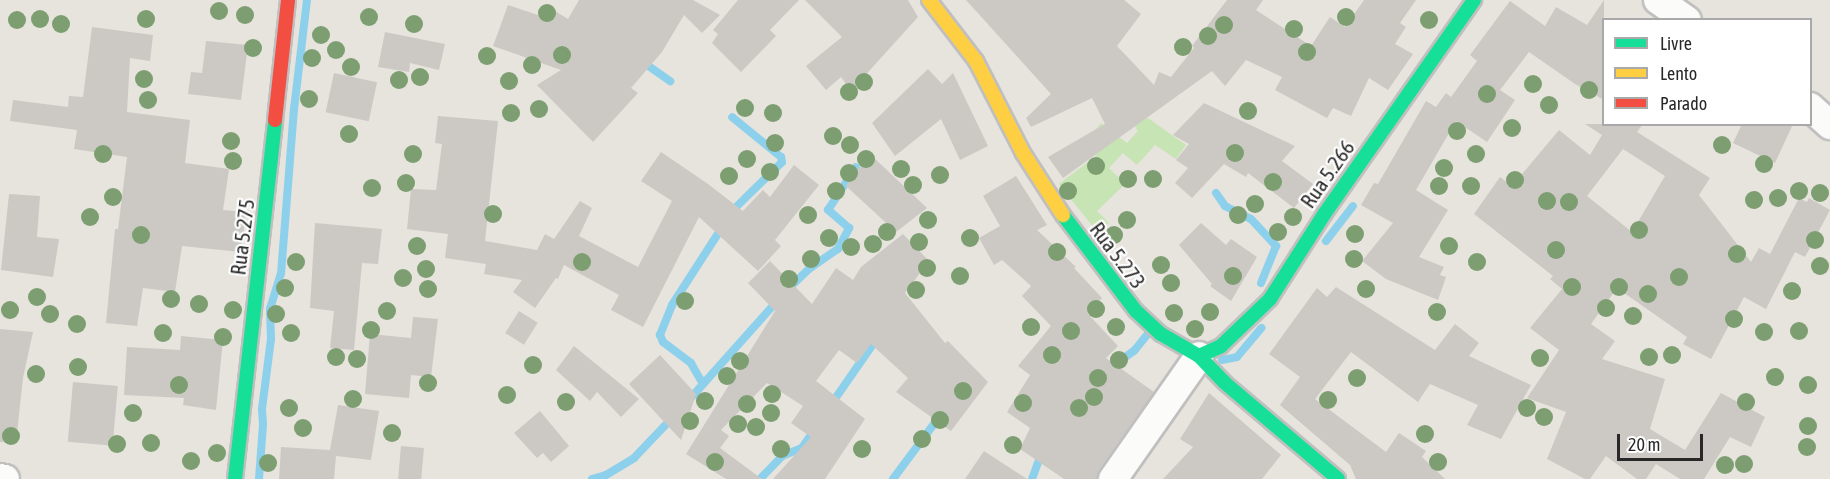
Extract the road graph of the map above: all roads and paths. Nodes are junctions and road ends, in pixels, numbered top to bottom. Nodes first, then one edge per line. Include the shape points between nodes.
1 (288, 0) edge
2 (930, 0) edge
3 (1474, 0) edge
4 (1658, 0) edge
5 (1684, 18) edge
6 (1812, 109) edge
7 (1830, 125) edge
8 (1199, 356) junction
9 (0, 478) edge
10 (5, 479) edge
11 (235, 479) edge
12 (1113, 479) edge
13 (1338, 479) edge

1 - 11 street, Rua 5.275
2 - 8 street, Rua 5.273 via 976,61 1023,153 1066,220 1118,290 1161,334
3 - 8 street, Rua 5.266 via 1324,213 1270,299 1221,346
4 - 5 street
6 - 7 street
8 - 12 street
8 - 13 street, Rua 5.273
9 - 10 street

